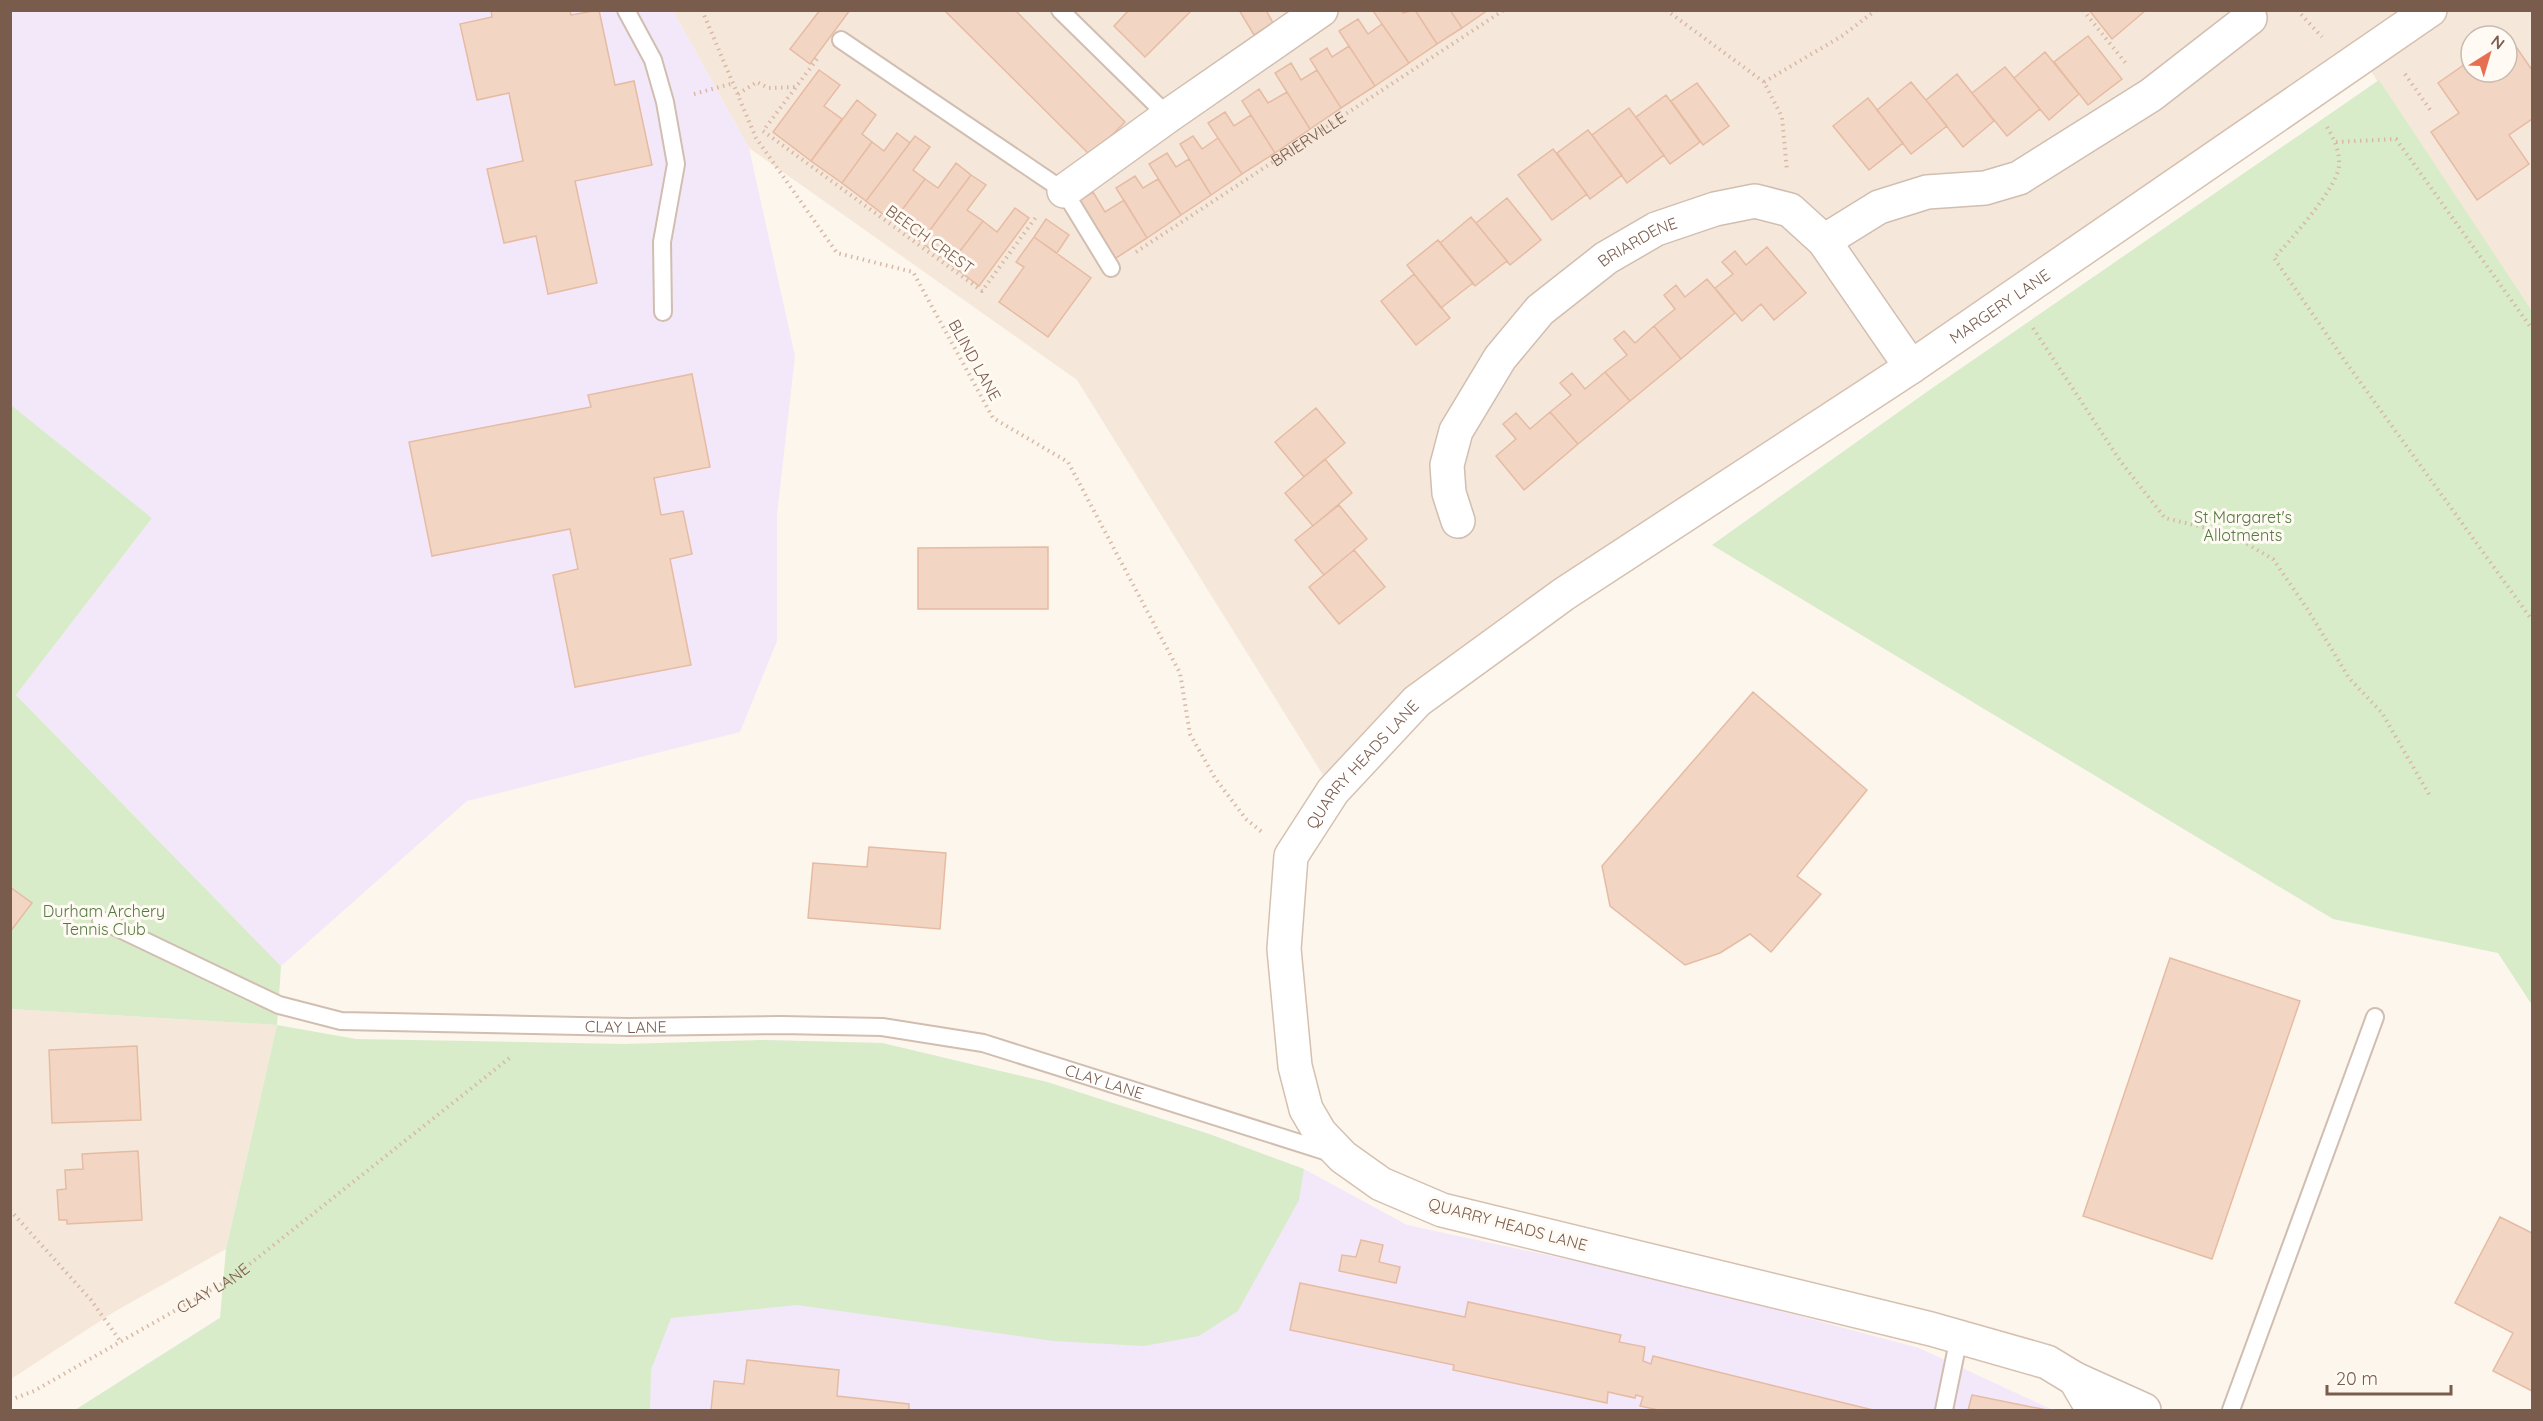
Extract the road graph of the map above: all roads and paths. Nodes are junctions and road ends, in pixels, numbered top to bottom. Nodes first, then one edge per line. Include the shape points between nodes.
1 (626, 10) edge
2 (702, 10) edge
3 (1060, 10) edge
4 (1321, 10) edge
5 (1504, 10) edge
6 (1666, 10) edge
7 (1876, 10) edge
8 (2083, 10) edge
9 (2430, 10) edge
10 (2250, 18) dead end
11 (841, 40) joint
12 (2369, 53) junction
13 (1764, 82) junction
14 (734, 83) junction
15 (722, 86) dead end
16 (796, 87) junction
17 (738, 94) junction
18 (2151, 95) junction
19 (2307, 96) junction
20 (2431, 111) dead end
21 (1168, 116) junction
22 (2336, 142) junction
23 (1053, 200) junction
24 (1790, 210) junction
25 (1824, 241) junction
26 (1111, 268) joint
27 (2012, 298) junction
28 (663, 312) dead end
29 (2532, 329) edge
30 (1911, 367) junction
31 (1458, 521) dead end
32 (1564, 594) joint
33 (2532, 620) edge
34 (2430, 796) dead end
35 (1291, 856) junction
36 (101, 920) dead end
37 (2375, 1017) dead end
38 (552, 1024) junction
39 (1343, 1157) junction
40 (10, 1210) edge
41 (1959, 1336) junction
42 (121, 1342) junction
43 (2075, 1379) junction
44 (10, 1400) edge
45 (1944, 1410) edge
46 (2093, 1410) edge
47 (2144, 1410) edge
48 (2231, 1410) edge

1 - 28 lane via 653,60 676,164 662,242
2 - 14 path, BLIND LANE
3 - 21 lane
4 - 21 street
5 - 26 path, BRIERVILLE
6 - 13 path
7 - 13 path via 1842,36
8 - 18 path
9 - 12 street, MARGERY LANE
10 - 18 street
11 - 16 path, BEECH CREST via 824,50
11 - 23 lane
12 - 19 street, MARGERY LANE
12 - 20 path via 2391,83 2404,73
13 - 24 path via 1782,117
14 - 15 path
14 - 17 path, BLIND LANE
16 - 17 path via 768,88 757,82
16 - 23 path, BEECH CREST via 763,131 982,291
17 - 35 path, BLIND LANE via 756,138 837,254 913,272 993,418 1068,462 1180,673 1190,734 1210,770 1246,819
18 - 25 street via 2019,178 1985,188 1927,192 1879,207
19 - 22 path
19 - 27 street, MARGERY LANE
21 - 23 street
22 - 29 path via 2396,139
22 - 33 path via 2339,168 2326,193 2274,258
23 - 26 lane
24 - 25 street, BRIARDENE
24 - 31 street, BRIARDENE via 1755,201 1715,209 1656,229 1606,258 1540,310 1500,358 1456,431 1447,465 1449,493
25 - 30 street, BRIARDENE
27 - 30 street, MARGERY LANE
27 - 34 path via 2121,462 2165,518 2228,533 2273,559 2349,678 2382,713
30 - 32 street, MARGERY LANE
32 - 35 street, QUARRY HEADS LANE via 1418,701 1333,791
35 - 39 street, QUARRY HEADS LANE via 1284,949 1295,1066 1306,1109 1320,1133
36 - 38 lane via 279,1005 341,1021
37 - 48 lane
38 - 39 lane, CLAY LANE via 882,1027 983,1043
38 - 42 path, CLAY LANE via 232,1278
39 - 41 street, QUARRY HEADS LANE via 1381,1184 1442,1210
40 - 42 path via 91,1300
41 - 43 street, QUARRY HEADS LANE via 2047,1362
41 - 45 lane
42 - 44 path, CLAY LANE via 34,1391
43 - 46 street, QUARRY HEADS LANE
43 - 47 street

